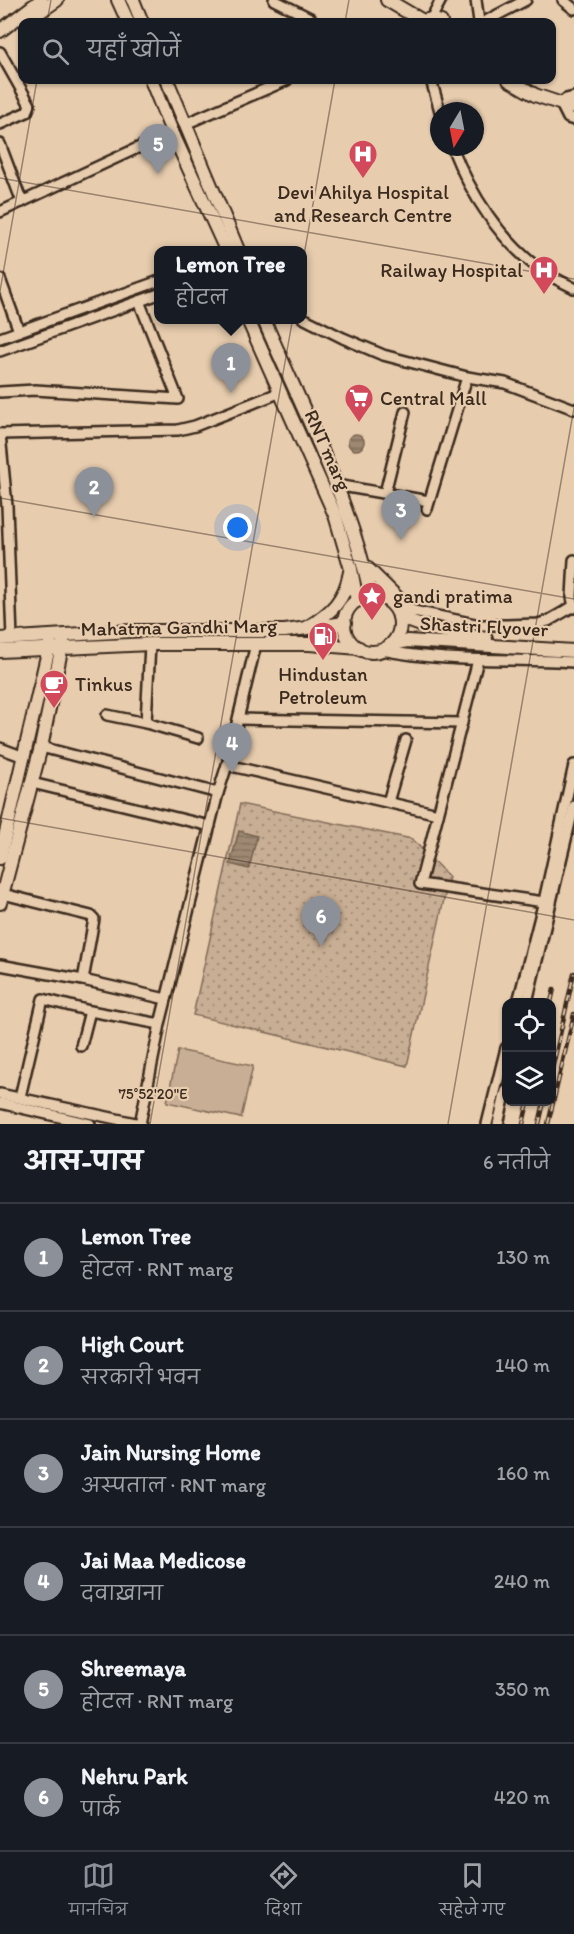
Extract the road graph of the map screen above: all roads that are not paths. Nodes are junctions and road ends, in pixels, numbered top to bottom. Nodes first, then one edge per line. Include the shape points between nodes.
1 (41, 0) edge
2 (57, 0) edge
3 (118, 0) edge
4 (133, 0) edge
5 (274, 0) edge
6 (387, 0) edge
7 (441, 0) edge
8 (476, 0) edge
9 (526, 0) edge
10 (563, 0) edge
11 (400, 4) edge
12 (574, 9) edge
13 (31, 18) edge
14 (126, 18) edge
15 (140, 18) edge
16 (310, 18) edge
17 (423, 18) edge
18 (430, 18) edge
19 (478, 18) edge
20 (492, 18) edge
21 (18, 27) edge
22 (0, 31) edge
23 (0, 40) edge
24 (0, 52) edge
25 (18, 84) edge
26 (18, 84) edge
27 (153, 84) edge
28 (169, 84) edge
29 (278, 84) edge
30 (432, 84) edge
31 (516, 84) edge
32 (437, 102) edge
33 (570, 104) edge
34 (574, 120) edge
35 (0, 124) edge
36 (185, 124) junction
37 (172, 132) junction
38 (0, 144) edge
39 (456, 156) edge
40 (22, 202) junction
41 (0, 212) edge
42 (224, 246) edge
43 (236, 246) edge
44 (0, 279) edge
45 (154, 283) edge
46 (574, 288) edge
47 (154, 296) edge
48 (139, 301) junction
49 (307, 320) edge
50 (250, 324) edge
51 (266, 324) edge
52 (19, 331) junction
53 (0, 338) edge
54 (0, 351) edge
55 (466, 377) junction
56 (0, 392) edge
57 (281, 392) junction
58 (574, 409) edge
59 (405, 412) dead end
60 (0, 434) edge
61 (336, 485) junction
62 (385, 493) junction
63 (3, 506) edge
64 (574, 560) edge
65 (364, 565) junction
66 (351, 569) junction
67 (371, 596) junction
68 (357, 601) junction
69 (574, 607) edge
70 (411, 611) junction
71 (397, 612) junction
72 (345, 623) junction
73 (304, 629) junction
74 (51, 636) junction
75 (6, 639) edge
76 (63, 643) junction
77 (574, 643) edge
78 (150, 644) junction
79 (256, 644) junction
80 (386, 647) junction
81 (359, 648) junction
82 (49, 649) junction
83 (0, 651) edge
84 (574, 651) edge
85 (478, 660) junction
86 (574, 662) edge
87 (107, 716) dead end
88 (238, 719) junction
89 (146, 723) junction
90 (462, 723) junction
91 (198, 738) dead end
92 (406, 741) dead end
93 (41, 747) junction
94 (0, 748) edge
95 (24, 756) junction
96 (227, 765) junction
97 (574, 765) edge
98 (32, 783) junction
99 (218, 792) junction
100 (387, 802) junction
101 (574, 806) edge
102 (438, 814) junction
103 (210, 826) junction
104 (0, 858) edge
105 (1, 898) edge
106 (547, 902) junction
107 (0, 965) edge
108 (83, 980) junction
109 (519, 998) edge
110 (528, 998) edge
111 (166, 999) junction
112 (90, 1011) junction
113 (160, 1024) junction
114 (81, 1046) dead end
115 (506, 1052) edge
116 (0, 1094) edge
117 (20, 1097) junction
118 (0, 1103) edge
119 (503, 1106) edge
120 (90, 1124) edge
121 (140, 1124) edge
122 (487, 1124) edge
123 (498, 1124) edge

1 - 22 main road
2 - 13 main road
3 - 14 main road
4 - 15 main road
5 - 16 street
6 - 11 main road
7 - 18 street
8 - 19 street
9 - 20 street
10 - 12 street
11 - 17 main road
21 - 23 main road
24 - 25 street
26 - 35 street via 30,105 27,112
27 - 37 main road
28 - 36 main road
29 - 36 street
30 - 32 street
31 - 33 main road via 535,95
33 - 34 street via 568,118
36 - 43 main road
37 - 40 street
37 - 42 main road
38 - 40 street
39 - 46 street via 479,202 503,235 541,270
40 - 41 street
44 - 52 street
45 - 52 street
47 - 48 street
48 - 54 street
48 - 56 street via 178,399 34,390
49 - 55 street via 383,355
50 - 57 main road, RNT marg
51 - 61 main road, RNT marg
52 - 53 street
55 - 58 street via 505,383
55 - 62 street via 428,505
57 - 60 street via 178,430
57 - 66 main road, RNT marg via 335,515
59 - 62 street
60 - 63 street
61 - 62 street
61 - 65 main road, RNT marg
63 - 75 street
64 - 69 street
65 - 67 main road, RNT marg
65 - 70 main road
66 - 68 main road, RNT marg
66 - 73 main road via 338,604
67 - 68 main road
67 - 71 main road via 387,600
68 - 72 main road
69 - 70 street via 538,624 506,625 480,625
70 - 71 street
71 - 77 main road, Shastri Flyover via 442,631 476,638
71 - 80 main road via 397,637
72 - 73 main road, Mahatma Gandhi Marg
72 - 81 main road via 350,641
73 - 76 main road, Mahatma Gandhi Marg via 131,631
74 - 75 main road, Mahatma Gandhi Marg
74 - 76 main road, Mahatma Gandhi Marg
74 - 82 main road
76 - 78 main road, Mahatma Gandhi Marg
76 - 82 main road, Mahatma Gandhi Marg
76 - 93 main road
78 - 79 main road, Mahatma Gandhi Marg
78 - 89 street
79 - 81 main road, Mahatma Gandhi Marg
79 - 88 street
80 - 81 main road via 371,652
80 - 84 main road, Shastri Flyover via 407,641
80 - 85 street via 396,653
82 - 83 main road, Mahatma Gandhi Marg
82 - 95 main road
85 - 86 street
85 - 90 street
87 - 89 street
88 - 90 street
88 - 96 street
89 - 91 street
90 - 102 street
92 - 100 street
93 - 98 main road
93 - 99 street
94 - 95 street
95 - 104 main road
96 - 99 street
96 - 100 street
97 - 106 street
98 - 103 street
98 - 105 main road
99 - 103 street
100 - 102 street
101 - 106 street
102 - 106 street via 420,884
103 - 111 street
105 - 108 street via 91,916 95,922
106 - 109 street
106 - 110 street
107 - 108 street
108 - 111 street
111 - 113 street
112 - 113 street
112 - 114 street
112 - 117 street via 43,999
113 - 121 street
115 - 122 street
116 - 117 street
117 - 121 street
118 - 120 street
119 - 123 street

